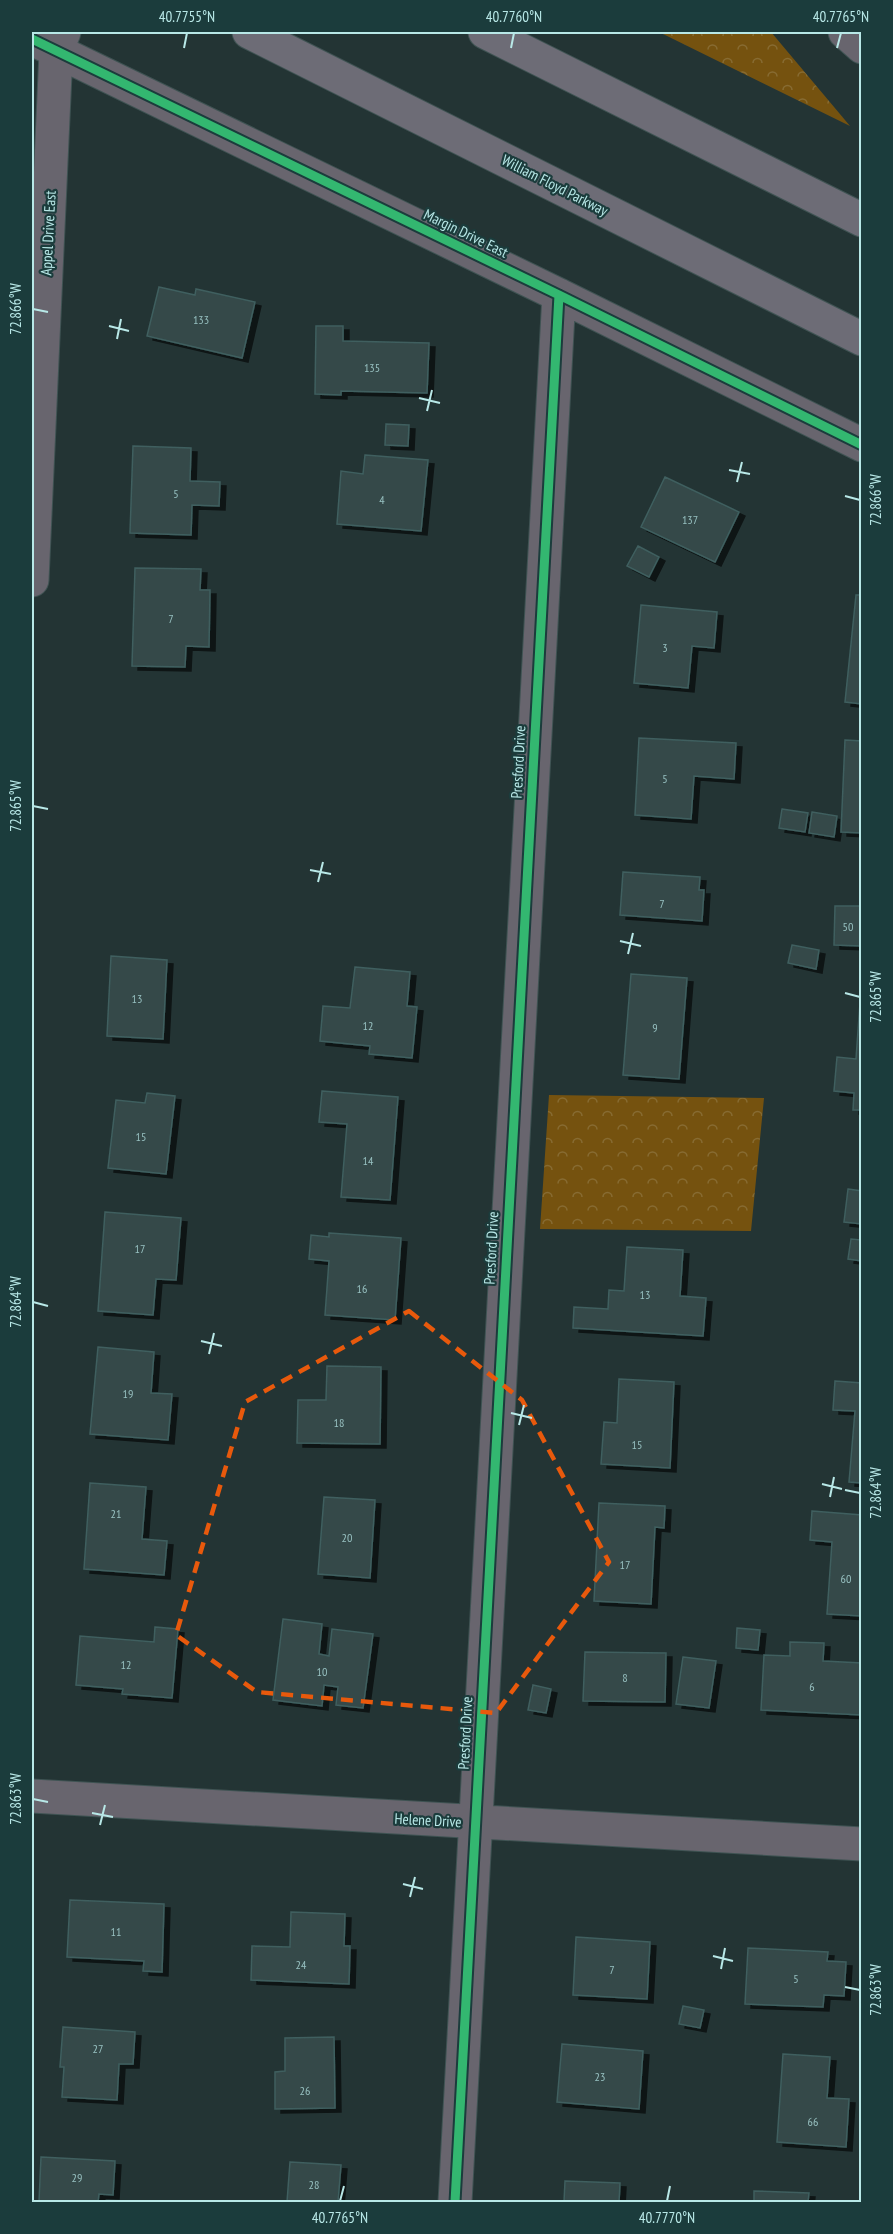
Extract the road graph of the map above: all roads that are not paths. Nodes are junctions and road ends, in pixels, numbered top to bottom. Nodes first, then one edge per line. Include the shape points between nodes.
1 (249, 32) edge
2 (485, 32) edge
3 (845, 32) edge
4 (51, 41) edge
5 (861, 47) edge
6 (861, 220) edge
7 (559, 295) junction
8 (861, 339) edge
9 (861, 444) edge
10 (32, 580) edge
11 (32, 1796) edge
12 (475, 1823) junction
13 (861, 1844) edge
14 (455, 2202) edge

1 - 8 highway, William Floyd Parkway
2 - 6 highway
3 - 5 street
4 - 7 street, Margin Drive East
4 - 10 street, Appel Drive East
7 - 9 street, Margin Drive East
7 - 12 street, Presford Drive
11 - 12 street, Helene Drive
12 - 13 street, Helene Drive
12 - 14 street, Presford Drive

